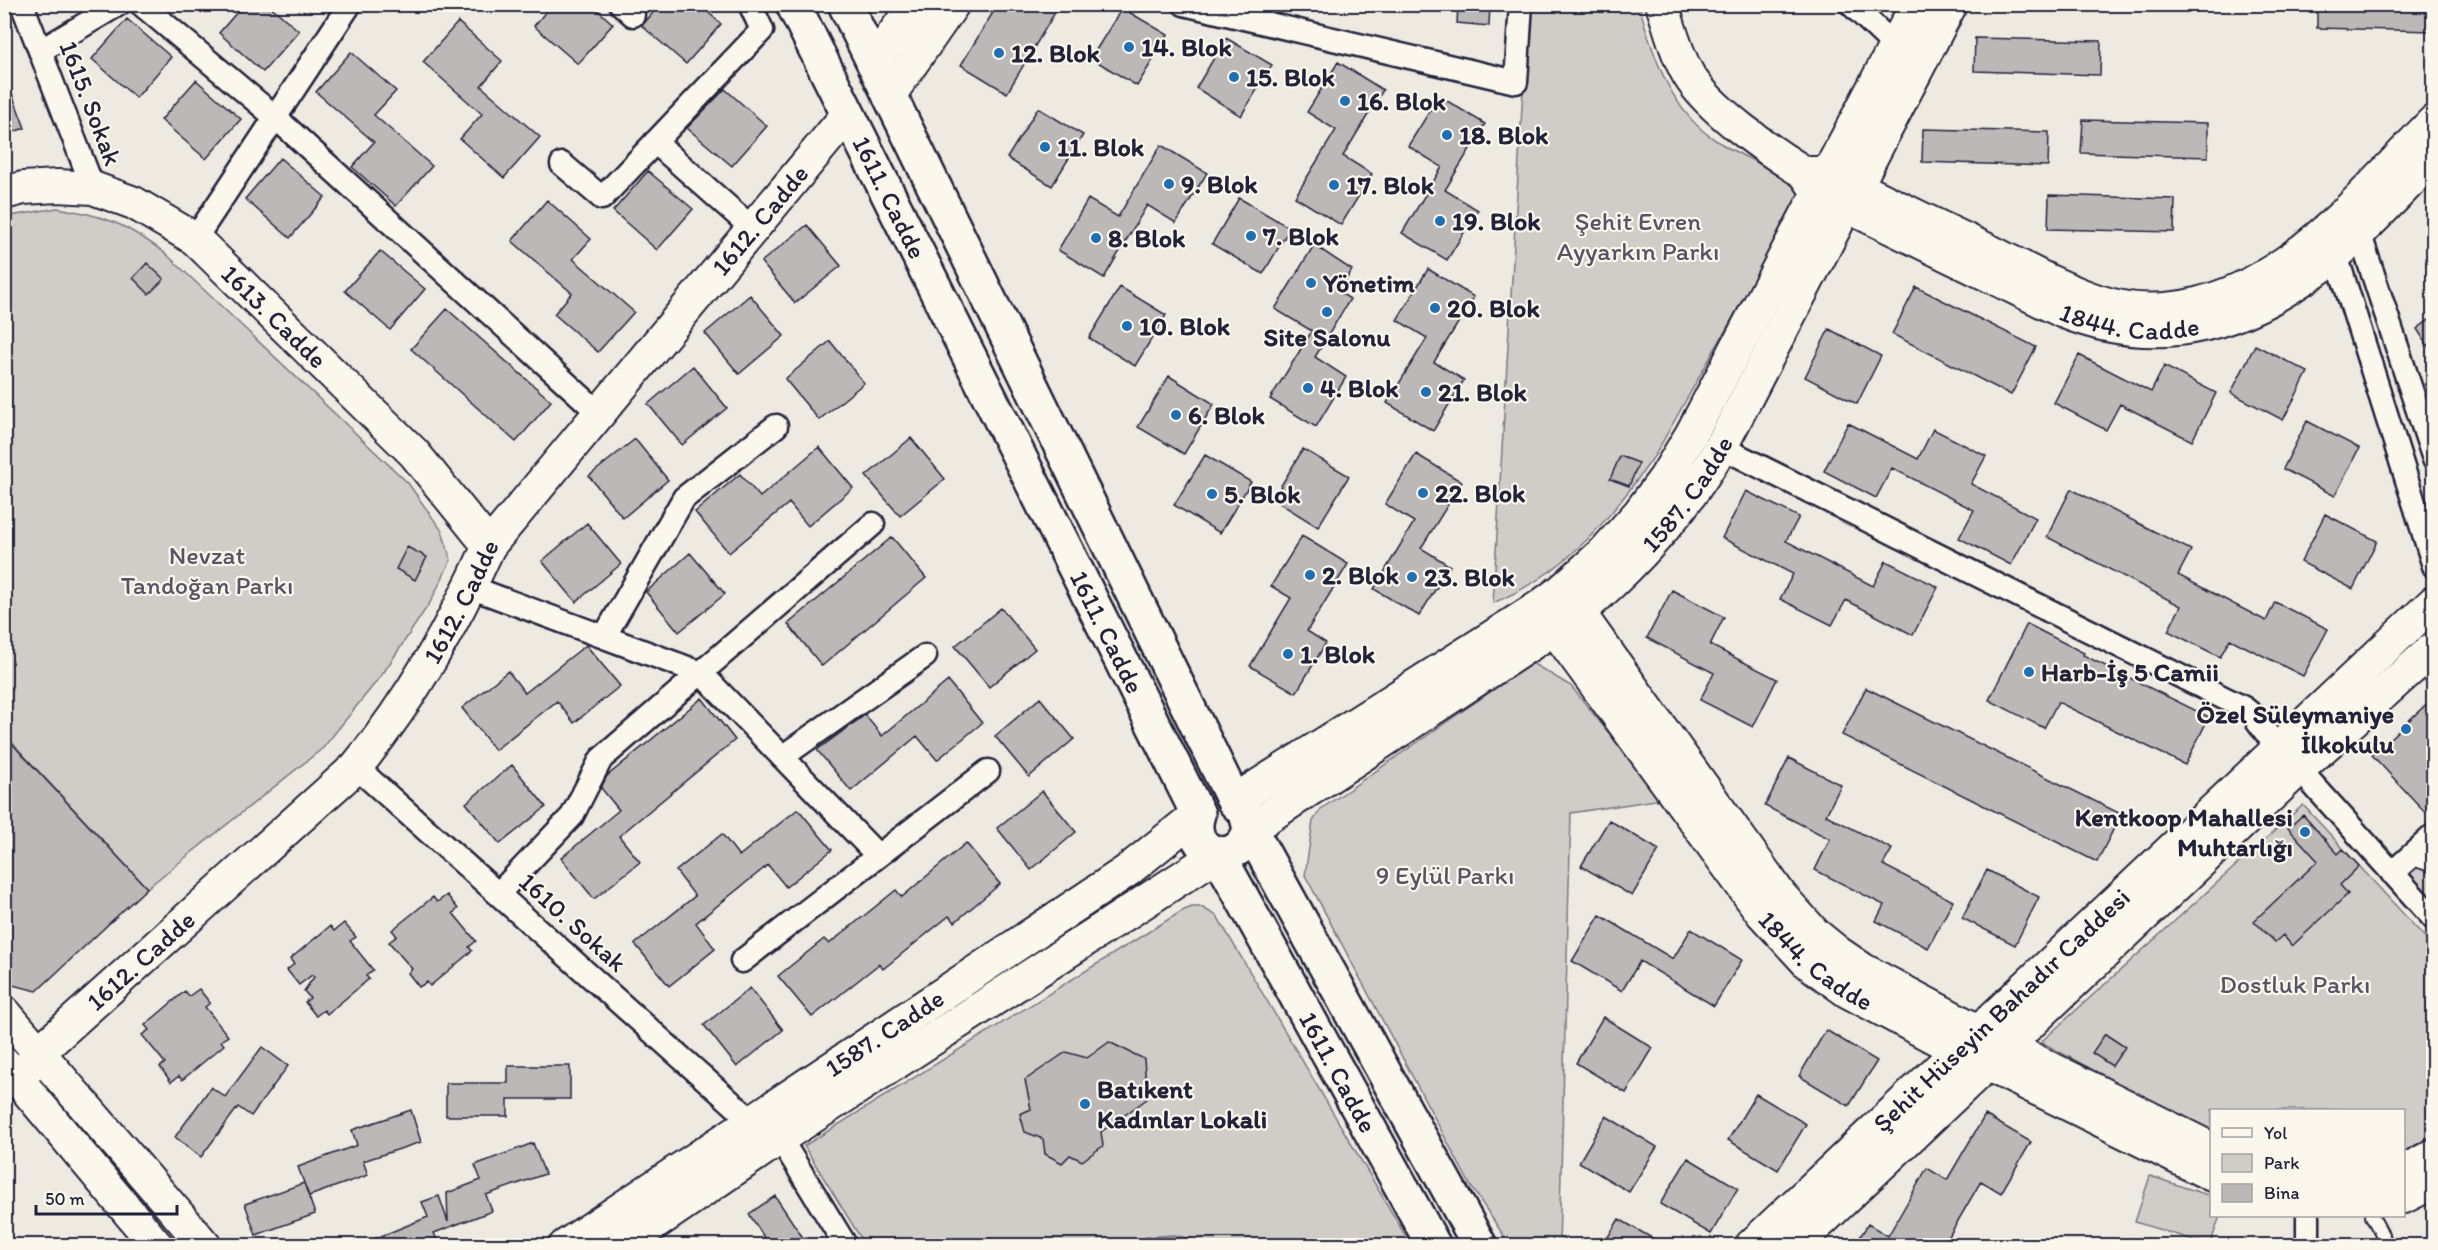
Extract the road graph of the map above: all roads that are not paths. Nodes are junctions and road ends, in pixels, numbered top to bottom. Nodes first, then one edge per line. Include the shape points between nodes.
1 (22, 4) edge
2 (119, 4) edge
3 (141, 4) edge
4 (350, 4) edge
5 (750, 4) edge
6 (793, 4) edge
7 (845, 4) edge
8 (915, 4) edge
9 (953, 4) edge
10 (1184, 4) edge
11 (1521, 4) edge
12 (1662, 4) edge
13 (1851, 4) edge
14 (1917, 4) edge
15 (1951, 4) edge
16 (1895, 46) junction
17 (40, 51) junction
18 (873, 63) junction
19 (889, 96) junction
20 (848, 114) junction
21 (275, 117) junction
22 (2433, 121) edge
23 (655, 142) junction
24 (2433, 157) edge
25 (562, 164) dead end
26 (1818, 179) junction
27 (93, 188) junction
28 (4, 193) edge
29 (1851, 196) junction
30 (2351, 223) junction
31 (753, 229) junction
32 (195, 239) junction
33 (2327, 246) junction
34 (599, 413) junction
35 (776, 426) dead end
36 (1721, 447) junction
37 (2433, 459) edge
38 (873, 524) dead end
39 (489, 546) junction
40 (2433, 566) edge
41 (470, 587) junction
42 (2433, 602) edge
43 (1559, 609) junction
44 (604, 637) junction
45 (2433, 648) edge
46 (925, 656) dead end
47 (701, 673) junction
48 (782, 757) junction
49 (2289, 759) junction
50 (356, 766) junction
51 (988, 771) dead end
52 (1234, 801) junction
53 (1198, 814) junction
54 (1250, 829) junction
55 (2433, 835) edge
56 (1218, 854) junction
57 (878, 856) junction
58 (2409, 858) junction
59 (2433, 866) edge
60 (2392, 873) junction
61 (498, 894) junction
62 (2433, 919) edge
63 (742, 962) dead end
64 (4, 1012) edge
65 (1968, 1041) junction
66 (39, 1053) junction
67 (1996, 1056) junction
68 (9, 1079) edge
69 (752, 1121) junction
70 (780, 1138) junction
71 (2210, 1149) edge
72 (2433, 1155) edge
73 (2405, 1170) edge
74 (2210, 1174) edge
75 (2433, 1182) edge
76 (2405, 1196) edge
77 (2308, 1217) edge
78 (2373, 1217) edge
79 (157, 1245) edge
80 (206, 1245) edge
81 (565, 1245) edge
82 (622, 1245) edge
83 (846, 1245) edge
84 (1434, 1245) edge
85 (1480, 1245) edge
86 (1751, 1245) edge
87 (1795, 1245) edge
88 (2308, 1245) edge
89 (2388, 1245) edge

1 - 17 street, 1615. Sokak
2 - 17 street
3 - 21 street
4 - 21 street
5 - 23 street via 762,30
6 - 20 main road, 1611. Cadde
7 - 18 main road, 1611. Cadde
8 - 18 street
9 - 19 street
10 - 11 street via 1516,82
12 - 26 street, 1844. Cadde via 1684,67 1695,84 1760,142
13 - 16 street
14 - 16 street, 1587. Cadde
15 - 29 street, 1587. Cadde
16 - 26 street, 1587. Cadde
17 - 27 street, 1615. Sokak
18 - 19 main road, 1611. Cadde
19 - 52 main road, 1611. Cadde
20 - 31 street, 1612. Cadde
20 - 53 main road, 1611. Cadde
21 - 32 street
21 - 34 street
22 - 30 street, 1844. Cadde
23 - 25 street via 602,198
23 - 31 street
24 - 30 street, 1844. Cadde
26 - 29 street, 1844. Cadde
26 - 43 street, 1587. Cadde via 1678,457 1652,496
27 - 28 street, 1613. Cadde via 58,186
27 - 32 street, 1613. Cadde via 135,203
29 - 33 street, 1844. Cadde via 2064,312 2126,329 2185,329 2234,316 2281,292
29 - 36 street, 1587. Cadde
30 - 33 street, 1844. Cadde
30 - 37 street
31 - 34 street, 1612. Cadde
32 - 39 street, 1613. Cadde via 414,453
33 - 40 street
34 - 39 street, 1612. Cadde
35 - 44 street via 684,498
36 - 43 street, 1587. Cadde via 1685,503 1614,581
36 - 49 street via 2244,708
38 - 47 street
39 - 41 street, 1612. Cadde
41 - 44 street
41 - 50 street, 1612. Cadde via 418,683
42 - 49 street, Şehit Hüseyin Bahadır Caddesi
43 - 52 street, 1587. Cadde
43 - 54 street, 1587. Cadde
43 - 65 street, 1844. Cadde via 1756,905 1792,947 1847,991
44 - 47 street
45 - 49 street, Şehit Hüseyin Bahadır Caddesi
46 - 48 street
47 - 48 street
47 - 61 street via 601,759 572,816
48 - 57 street
49 - 60 street
49 - 65 street, Şehit Hüseyin Bahadır Caddesi
49 - 67 street, Şehit Hüseyin Bahadır Caddesi
50 - 61 street, 1610. Sokak
50 - 66 street, 1612. Cadde
51 - 57 street
52 - 53 main road via 1216,800
52 - 54 main road, 1611. Cadde via 1246,813
53 - 56 main road, 1611. Cadde via 1198,840
53 - 69 street, 1587. Cadde via 1127,871
54 - 56 main road via 1248,838 1235,851
54 - 85 main road, 1611. Cadde
55 - 58 street
56 - 70 street, 1587. Cadde
56 - 84 main road, 1611. Cadde
57 - 63 street
58 - 59 lane
58 - 60 street
60 - 62 street
61 - 69 street, 1610. Sokak
64 - 66 street
65 - 67 street, 1844. Cadde
65 - 86 street, Şehit Hüseyin Bahadır Caddesi
66 - 68 street, 1612. Cadde
66 - 80 street
67 - 71 street, 1844. Cadde
67 - 74 street, 1844. Cadde
67 - 87 street, Şehit Hüseyin Bahadır Caddesi
68 - 79 street
69 - 81 street, 1587. Cadde
70 - 82 street, 1587. Cadde
70 - 83 street
72 - 73 street
75 - 76 street
77 - 88 street
78 - 89 lane

